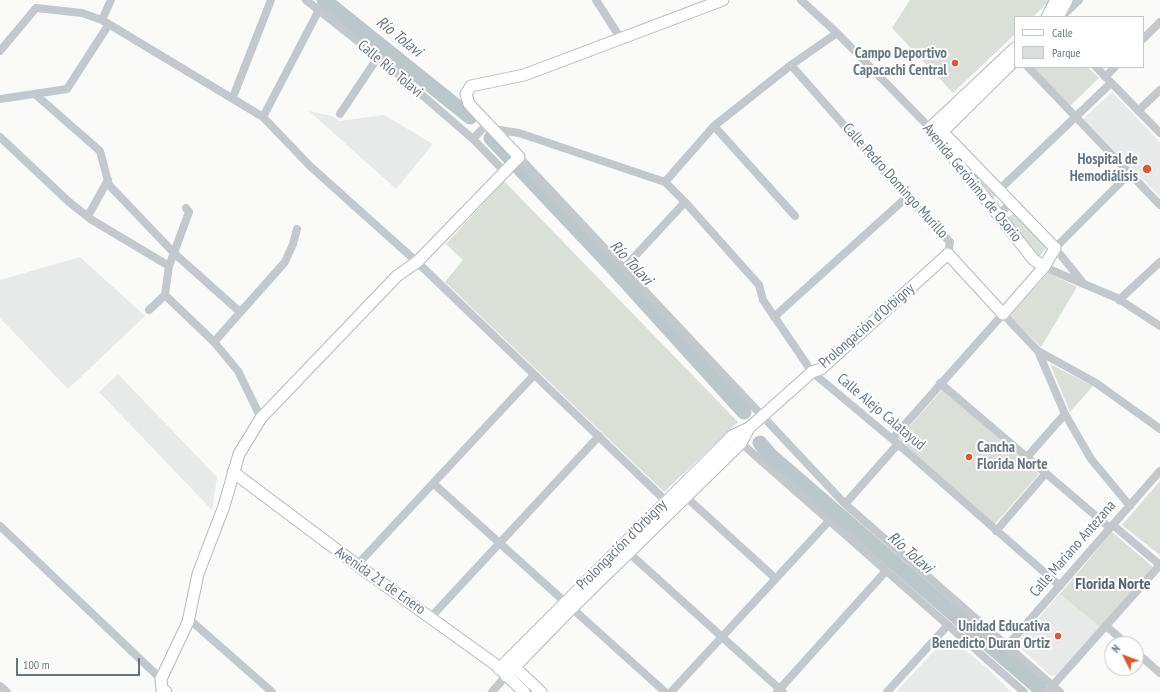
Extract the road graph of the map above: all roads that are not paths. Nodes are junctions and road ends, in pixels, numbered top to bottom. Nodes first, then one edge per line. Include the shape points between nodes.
1 (111, 0) edge
2 (270, 0) edge
3 (306, 0) edge
4 (596, 0) edge
5 (723, 0) edge
6 (801, 0) edge
7 (1056, 0) edge
8 (1067, 0) edge
9 (1079, 0) edge
10 (316, 5) edge
11 (1048, 16) edge
12 (1059, 16) edge
13 (1062, 16) edge
14 (105, 22) junction
15 (1160, 22) edge
16 (837, 33) junction
17 (1144, 38) edge
18 (622, 39) junction
19 (1014, 49) edge
20 (0, 51) edge
21 (378, 57) junction
22 (1014, 61) edge
23 (791, 65) junction
24 (1029, 68) edge
25 (1097, 68) edge
26 (1114, 68) edge
27 (1108, 80) junction
28 (1160, 90) edge
29 (36, 95) junction
30 (233, 98) junction
31 (0, 99) edge
32 (1138, 111) junction
33 (340, 114) dead end
34 (1075, 116) junction
35 (263, 117) junction
36 (491, 126) junction
37 (714, 126) junction
38 (936, 130) junction
39 (1160, 133) edge
40 (0, 137) edge
41 (473, 139) junction
42 (519, 157) junction
43 (504, 171) junction
44 (1130, 173) junction
45 (108, 180) junction
46 (665, 182) junction
47 (1000, 189) junction
48 (907, 197) junction
49 (685, 202) junction
50 (1012, 202) junction
51 (1160, 205) edge
52 (186, 208) dead end
53 (998, 215) junction
54 (88, 216) junction
55 (795, 216) dead end
56 (297, 229) dead end
57 (1056, 248) junction
58 (175, 254) junction
59 (948, 254) junction
60 (417, 262) junction
61 (1160, 262) edge
62 (169, 266) junction
63 (1044, 267) junction
64 (624, 268) junction
65 (1084, 284) junction
66 (165, 295) junction
67 (1119, 300) junction
68 (149, 310) dead end
69 (240, 312) junction
70 (1003, 314) junction
71 (774, 317) junction
72 (1160, 326) edge
73 (214, 342) junction
74 (1038, 351) junction
75 (812, 372) junction
76 (534, 375) junction
77 (940, 383) junction
78 (1066, 414) junction
79 (762, 416) junction
80 (261, 418) junction
81 (749, 428) junction
82 (1160, 429) edge
83 (599, 436) junction
84 (895, 441) junction
85 (741, 443) junction
86 (1027, 457) junction
87 (1160, 471) edge
88 (233, 472) junction
89 (1046, 473) junction
90 (434, 484) junction
91 (686, 497) junction
92 (845, 504) junction
93 (670, 505) junction
94 (1130, 506) junction
95 (829, 521) junction
96 (0, 526) edge
97 (1112, 526) junction
98 (996, 532) junction
99 (499, 543) junction
100 (629, 553) junction
101 (357, 565) junction
102 (1160, 565) edge
103 (886, 571) junction
104 (775, 578) junction
105 (1060, 586) junction
106 (568, 605) junction
107 (431, 617) junction
108 (189, 619) junction
109 (948, 625) junction
110 (1106, 626) junction
111 (1118, 636) edge
112 (722, 637) junction
113 (1007, 646) junction
114 (1144, 659) edge
115 (511, 664) junction
116 (503, 672) junction
117 (1160, 673) edge
118 (161, 679) junction
119 (1053, 685) junction
120 (0, 686) edge
121 (780, 691) edge
122 (6, 692) edge
123 (166, 692) edge
124 (272, 692) edge
125 (492, 692) edge
126 (524, 692) edge
127 (541, 692) edge
128 (665, 692) edge
129 (671, 692) edge
130 (887, 692) edge
131 (1024, 692) edge
132 (1047, 692) edge
133 (1060, 692) edge

1 - 14 street
2 - 30 street
3 - 10 street, Calle Río Tolavi
4 - 18 street
5 - 18 street
6 - 16 street, Avenida Gerónimo de Osorio
7 - 11 street
8 - 12 street
9 - 13 street
10 - 21 street, Calle Río Tolavi
10 - 35 street
14 - 20 street via 82,13 36,8
14 - 29 street via 68,89
14 - 30 street
15 - 17 street
16 - 23 street
16 - 38 street, Avenida Gerónimo de Osorio
18 - 36 street via 524,75 471,86 466,94 469,104
19 - 38 street
21 - 33 street
21 - 41 street, Calle Río Tolavi
22 - 38 street
23 - 37 street
23 - 48 street, Calle Pedro Domingo Murillo
24 - 34 street
25 - 27 street
26 - 27 street
27 - 32 street
27 - 34 street
28 - 32 street
29 - 31 street
29 - 45 street via 100,151
30 - 35 street
32 - 39 street
34 - 44 street
34 - 47 street
35 - 60 street via 310,166
36 - 41 street
36 - 42 street
36 - 46 street
37 - 46 street
37 - 55 street
38 - 47 street, Avenida Gerónimo de Osorio
38 - 53 street, Avenida Gerónimo de Osorio
40 - 54 street via 69,202
41 - 43 street, Calle Río Tolavi
42 - 43 street
42 - 64 street
43 - 60 street
44 - 51 street
44 - 57 street
45 - 54 street
45 - 58 street via 109,185
46 - 49 street, Calle Alejo Calatayud
47 - 50 street, Avenida Gerónimo de Osorio
48 - 59 street, Calle Pedro Domingo Murillo via 950,242
48 - 71 street
49 - 64 street
49 - 71 street, Calle Alejo Calatayud via 759,285 762,300
50 - 53 street
50 - 57 street, Avenida Gerónimo de Osorio
52 - 58 street via 189,212
53 - 63 street, Avenida Gerónimo de Osorio via 1033,259
54 - 62 street
56 - 69 street via 284,262
57 - 63 street
57 - 65 street, Avenida Gerónimo de Osorio
58 - 62 street
58 - 69 street
59 - 70 street, Calle Pedro Domingo Murillo
59 - 75 street, Prolongación d'Orbigny via 821,369
60 - 76 street
60 - 80 street via 397,276
61 - 67 street
62 - 66 street
63 - 65 street, Avenida Gerónimo de Osorio
63 - 70 street
64 - 79 street
65 - 67 street, Avenida Gerónimo de Osorio
66 - 68 street
66 - 73 street
67 - 72 street, Avenida Gerónimo de Osorio
69 - 73 street
70 - 74 street, Calle Pedro Domingo Murillo
70 - 77 street
71 - 75 street, Calle Alejo Calatayud
73 - 80 street via 238,371
74 - 78 street
74 - 82 street, Calle Pedro Domingo Murillo via 1096,383
75 - 79 street, Prolongación d'Orbigny
75 - 84 street, Calle Alejo Calatayud
76 - 83 street
76 - 90 street
77 - 84 street
77 - 86 street
78 - 86 street
78 - 94 street via 1091,459
79 - 81 street, Prolongación d'Orbigny
79 - 92 street
80 - 88 street via 239,454
81 - 85 street, Prolongación d'Orbigny
81 - 93 street, Prolongación d'Orbigny via 732,436
83 - 93 street
83 - 99 street
84 - 92 street
84 - 98 street, Calle Alejo Calatayud
85 - 91 street, Prolongación d'Orbigny
85 - 95 street
86 - 89 street
87 - 94 street, Calle Mariano Antezana
88 - 101 street, Avenida 21 de Enero
88 - 108 street via 224,506 198,574
89 - 97 street
89 - 98 street
90 - 99 street
90 - 101 street
91 - 93 street, Prolongación d'Orbigny
91 - 104 street
92 - 113 street
93 - 100 street, Prolongación d'Orbigny
93 - 106 street, Prolongación d'Orbigny
94 - 97 street, Calle Mariano Antezana
95 - 103 street
95 - 104 street
96 - 118 street
97 - 102 street
97 - 105 street, Calle Mariano Antezana
98 - 105 street, Calle Alejo Calatayud
99 - 106 street
99 - 107 street
100 - 106 street, Prolongación d'Orbigny
100 - 112 street
101 - 107 street, Avenida 21 de Enero
102 - 110 street
103 - 109 street
103 - 121 street
104 - 112 street
105 - 113 street, Calle Mariano Antezana
106 - 115 street, Prolongación d'Orbigny
106 - 128 street
107 - 116 street, Avenida 21 de Enero
108 - 118 street
108 - 124 street
109 - 130 street
109 - 131 street
110 - 111 street
110 - 119 street
112 - 121 street
112 - 129 street
113 - 119 street
114 - 117 street
115 - 116 street, Prolongación d'Orbigny
115 - 127 street
116 - 125 street
116 - 126 street, Avenida 21 de Enero
118 - 123 street via 162,689
119 - 132 street
119 - 133 street
120 - 122 street

